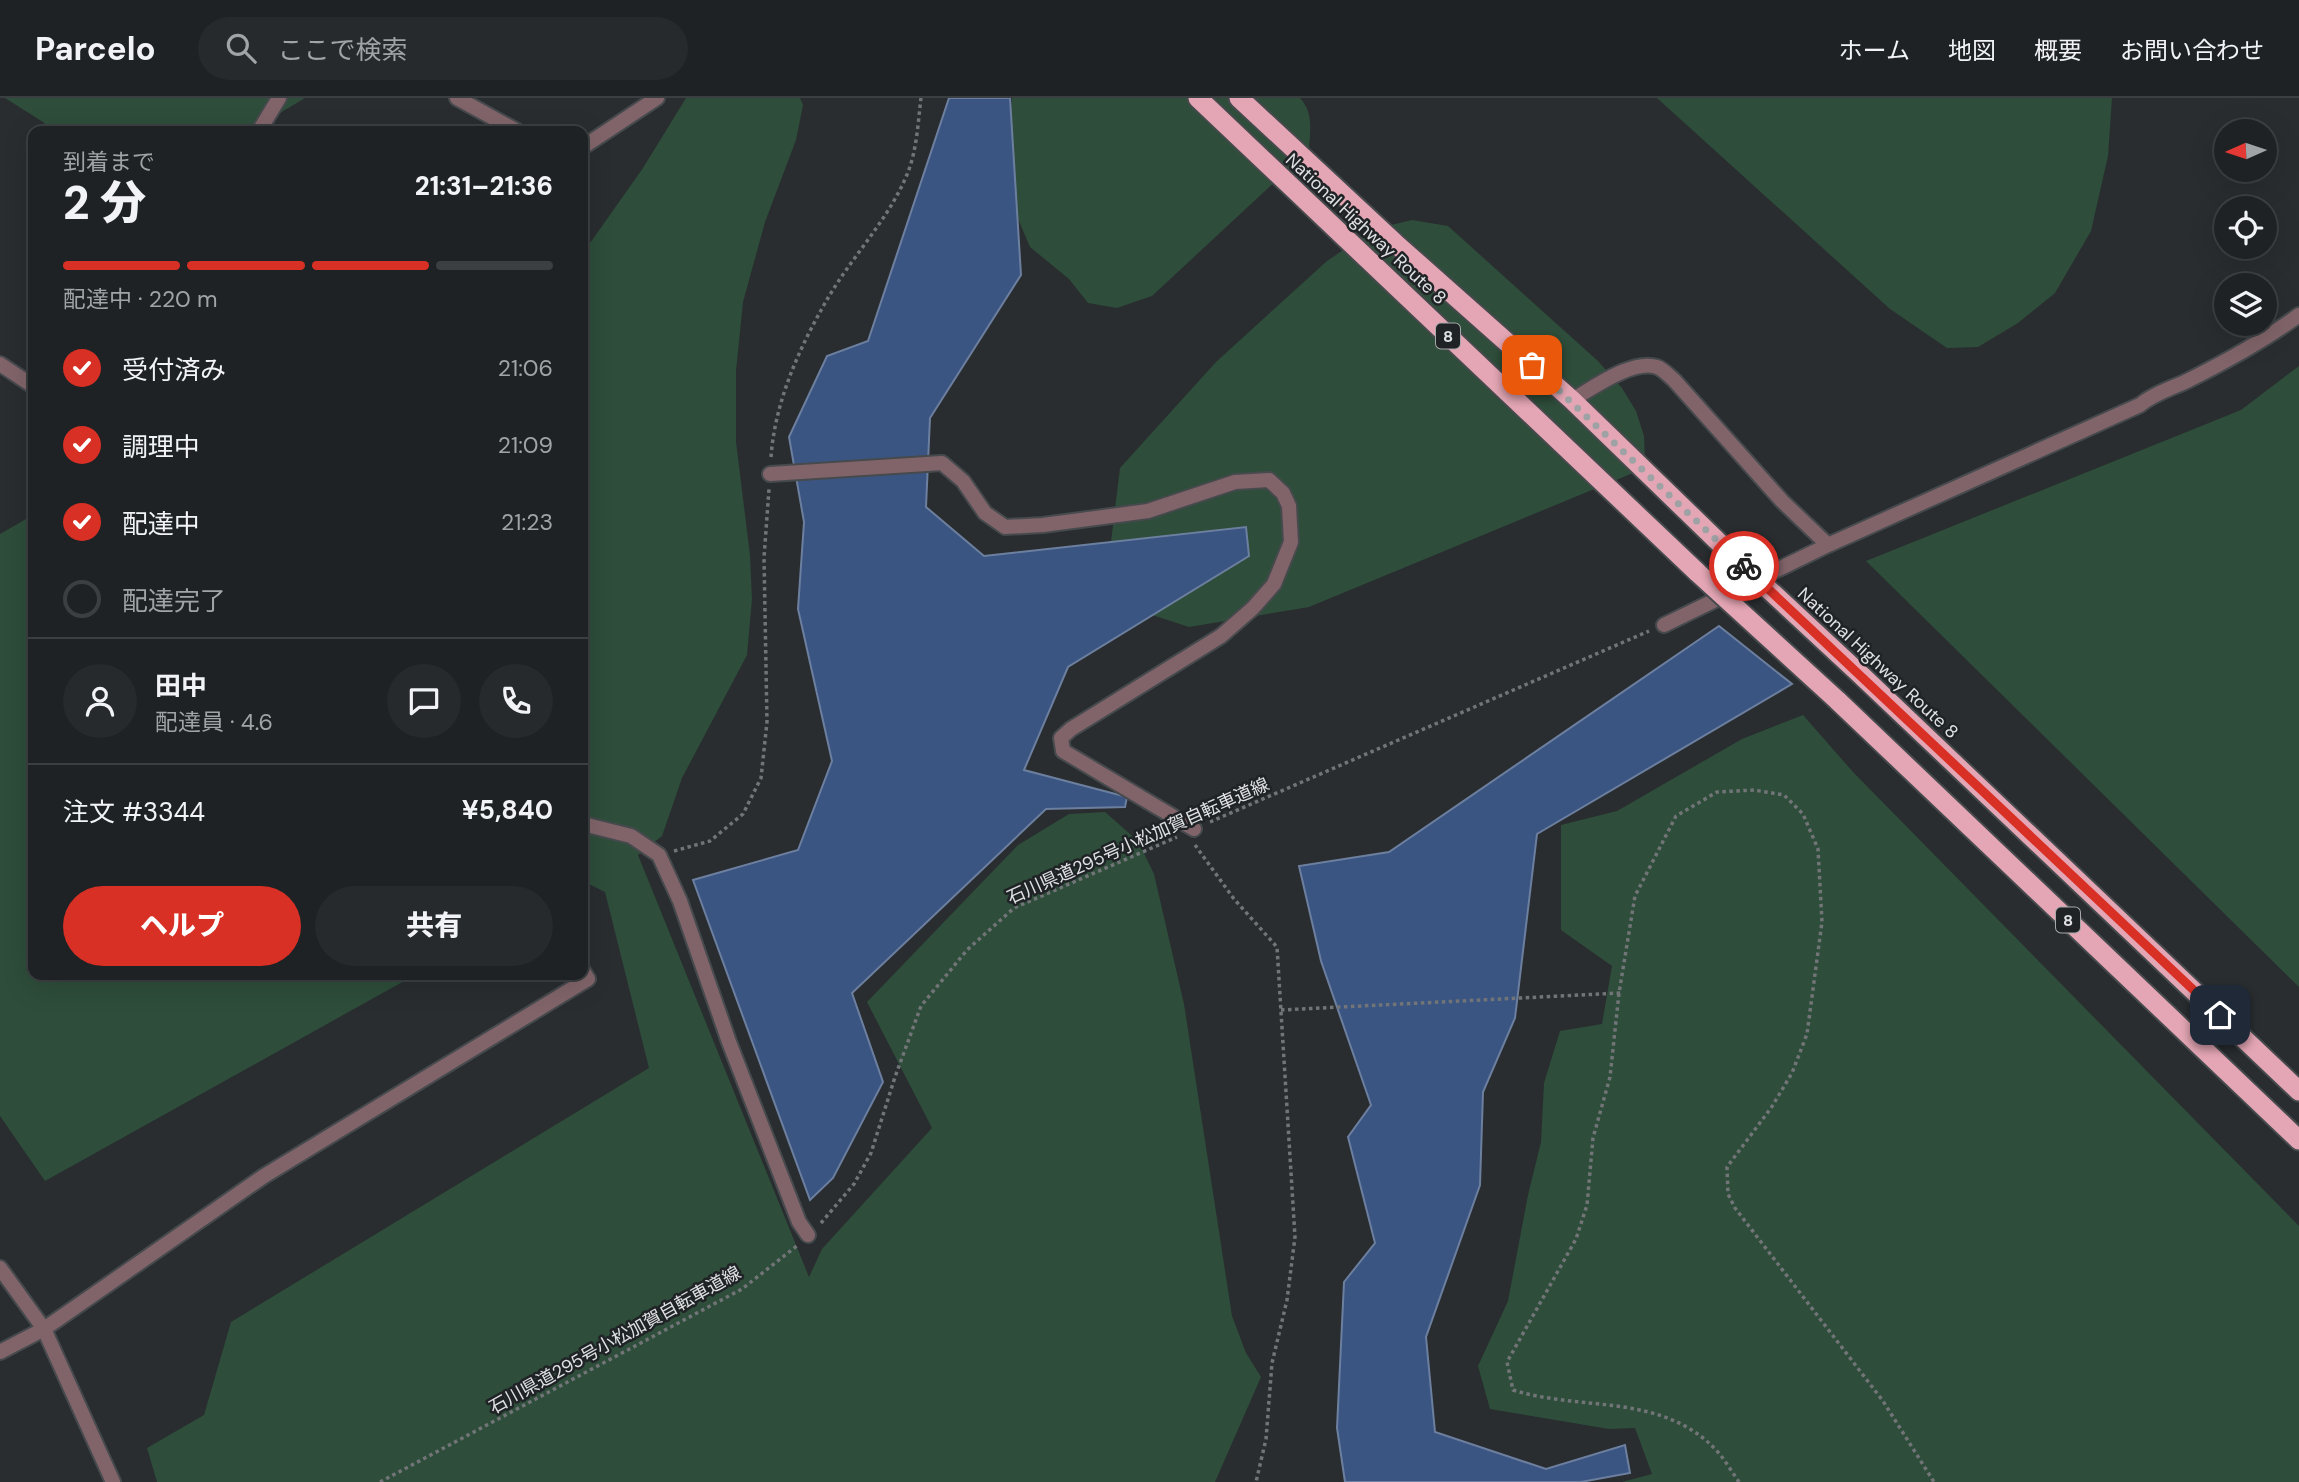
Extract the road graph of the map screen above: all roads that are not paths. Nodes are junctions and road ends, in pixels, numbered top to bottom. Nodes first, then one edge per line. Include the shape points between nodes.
1 (279, 98) edge
2 (457, 98) edge
3 (657, 98) edge
4 (1198, 98) edge
5 (1239, 98) edge
6 (262, 126) edge
7 (508, 126) edge
8 (588, 144) edge
9 (2299, 315) edge
10 (0, 364) edge
11 (28, 383) edge
12 (1572, 400) junction
13 (770, 474) road end
14 (1828, 545) junction
15 (1664, 625) road end
16 (588, 825) edge
17 (1190, 831) road end
18 (585, 980) edge
19 (2299, 1091) edge
20 (2299, 1140) edge
21 (808, 1235) road end
22 (0, 1268) edge
23 (44, 1329) junction
24 (0, 1352) edge
25 (113, 1482) edge

1 - 6 street
2 - 7 street
3 - 8 street
4 - 20 highway, National Highway Route 8 / 8, bridge
5 - 12 highway, National Highway Route 8 / 8
9 - 14 street via 2277,332 2140,405
10 - 11 street
12 - 14 street via 1633,368 1659,368
12 - 19 highway, National Highway Route 8 / 8, bridge
13 - 17 street via 943,463 985,513 1004,527 1148,512 1235,482 1269,480 1289,506 1291,542 1274,584 1221,636 1061,738 1063,751
14 - 15 street
16 - 21 street via 631,836 659,855 794,1209
18 - 23 street via 264,1176
22 - 23 street
23 - 24 street
23 - 25 street

